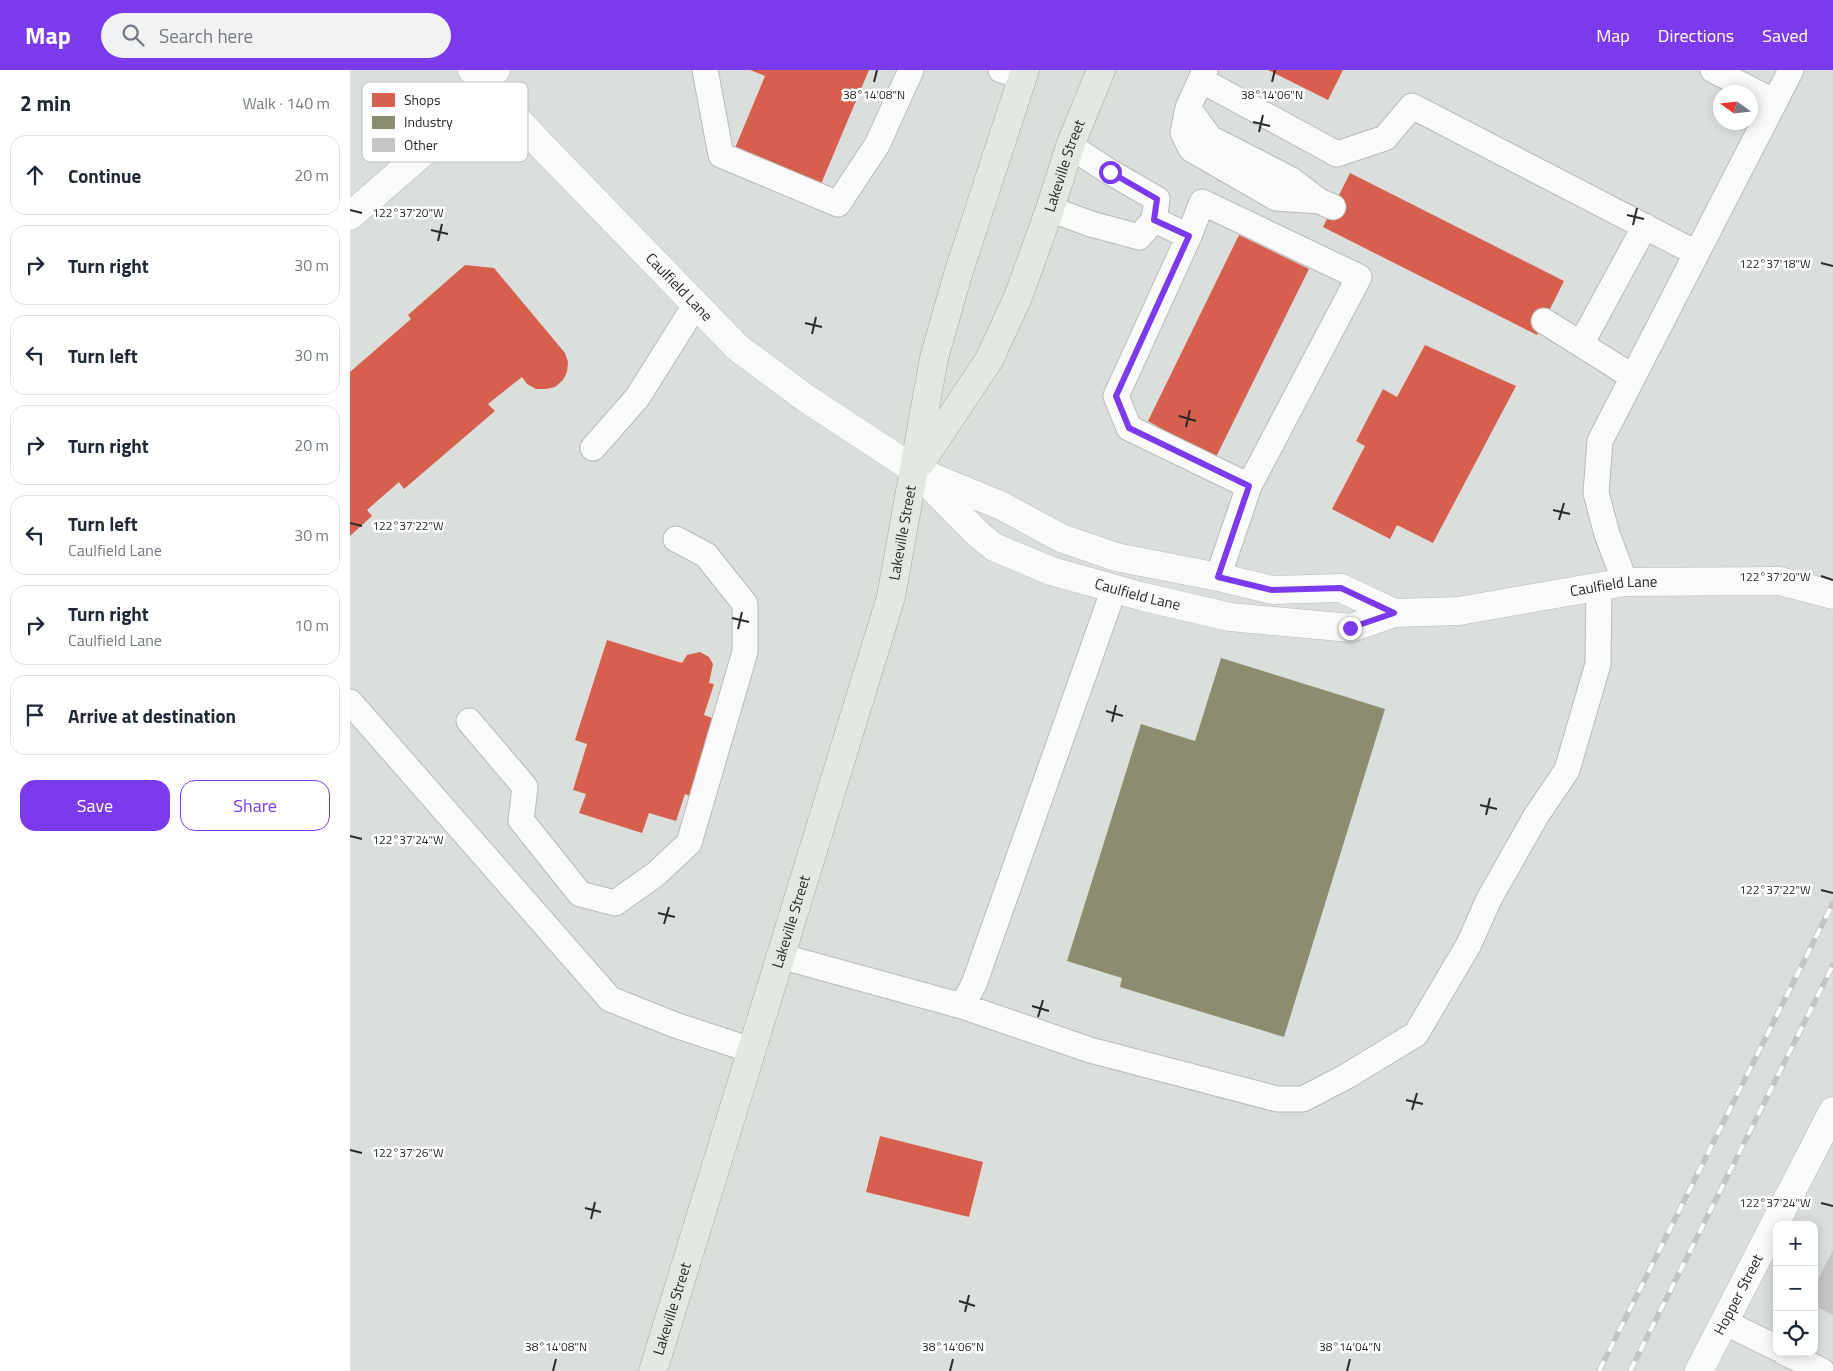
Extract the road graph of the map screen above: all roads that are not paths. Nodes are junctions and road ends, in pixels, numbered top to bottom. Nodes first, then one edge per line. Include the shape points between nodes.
1 (705, 70) edge
2 (911, 70) edge
3 (1100, 70) edge
4 (1713, 70) edge
5 (1791, 70) edge
6 (1016, 72) edge
7 (1203, 75) edge
8 (1775, 102) junction
9 (528, 122) edge
10 (1070, 146) junction
11 (412, 162) edge
12 (1326, 204) dead end
13 (1050, 209) junction
14 (350, 216) edge
15 (1154, 220) junction
16 (1645, 226) junction
17 (1189, 236) junction
18 (1696, 253) junction
19 (696, 304) junction
20 (1544, 321) dead end
21 (1581, 344) junction
22 (1634, 377) junction
23 (593, 448) dead end
24 (915, 470) junction
25 (1249, 486) junction
26 (676, 539) dead end
27 (1218, 577) junction
28 (1612, 584) junction
29 (1114, 589) junction
30 (1833, 595) edge
31 (1394, 613) junction
32 (350, 702) edge
33 (470, 721) dead end
34 (780, 956) junction
35 (962, 1006) junction
36 (752, 1050) junction
37 (1833, 1111) edge
38 (1724, 1322) junction
39 (1773, 1346) edge
40 (1792, 1356) edge
41 (653, 1371) edge
42 (1699, 1371) edge
43 (1822, 1371) edge

1 - 2 lane via 721,155 838,204 877,145
3 - 10 main road, Lakeville Street
4 - 8 lane
5 - 8 lane
6 - 24 main road, Lakeville Street via 934,358
7 - 12 lane via 1188,108 1210,138 1290,179
7 - 16 lane via 1336,154 1385,138 1412,106
8 - 18 lane
9 - 19 street, Caulfield Lane
10 - 13 main road, Lakeville Street
10 - 15 lane via 1157,199
11 - 14 street
13 - 15 lane via 1138,237
13 - 24 main road, Lakeville Street via 1018,297 989,360
15 - 17 lane
16 - 18 lane
16 - 21 lane
17 - 25 lane via 1116,396 1129,428
17 - 25 lane via 1202,202 1359,277
18 - 22 lane
19 - 23 lane via 636,398
19 - 24 street, Caulfield Lane via 738,348 807,399
20 - 21 lane
21 - 22 lane
22 - 28 lane via 1600,441 1596,493 1607,534
24 - 27 street, Caulfield Lane via 1002,506 1061,538 1116,557
24 - 29 street, Caulfield Lane via 994,547 1051,570
24 - 34 main road, Lakeville Street via 891,597
25 - 27 lane
26 - 33 lane via 706,555 745,604 745,652 689,843 656,874 615,903 580,894 521,820 525,787
27 - 31 street, Caulfield Lane via 1272,590 1341,588
28 - 30 street, Caulfield Lane via 1780,581
28 - 31 street, Caulfield Lane via 1459,611
28 - 35 lane via 1598,664 1567,770 1531,824 1416,1034 1302,1099 1277,1099 1090,1050
29 - 31 street, Caulfield Lane via 1230,617 1350,628
29 - 35 lane via 974,984
32 - 36 lane via 610,998 674,1025
34 - 35 lane
34 - 36 main road, Lakeville Street
36 - 41 main road, Lakeville Street
37 - 38 street, Hopper Street
38 - 39 lane
38 - 42 street, Hopper Street
40 - 43 lane

